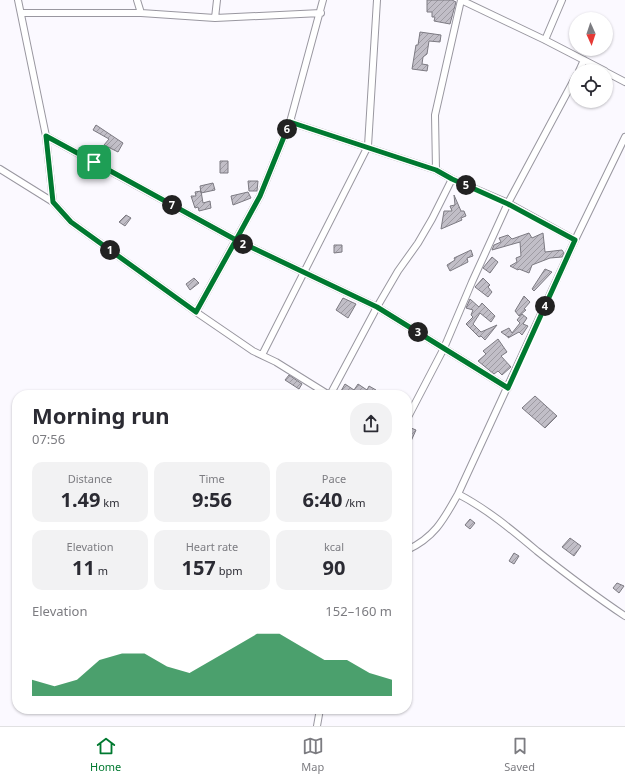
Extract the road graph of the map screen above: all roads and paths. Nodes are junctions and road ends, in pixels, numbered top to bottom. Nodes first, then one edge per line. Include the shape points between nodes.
1 (18, 0) edge
2 (137, 0) edge
3 (217, 0) edge
4 (323, 0) edge
5 (377, 0) edge
6 (461, 0) edge
7 (562, 0) edge
8 (22, 13) junction
9 (321, 13) junction
10 (141, 14) junction
11 (215, 18) junction
12 (545, 40) junction
13 (584, 60) junction
14 (582, 64) edge
15 (592, 64) edge
16 (613, 75) edge
17 (625, 82) edge
18 (569, 89) edge
19 (290, 122) junction
20 (46, 136) junction
21 (625, 137) edge
22 (368, 146) junction
23 (0, 169) edge
24 (436, 170) junction
25 (452, 179) junction
26 (53, 202) junction
27 (508, 204) junction
28 (236, 240) junction
29 (575, 240) junction
30 (303, 273) junction
31 (377, 307) junction
32 (196, 312) junction
33 (444, 348) junction
34 (262, 355) junction
35 (508, 388) junction
36 (322, 390) edge
37 (333, 390) edge
38 (412, 409) edge
39 (458, 494) junction
40 (412, 548) edge
41 (625, 616) edge
42 (319, 714) edge
43 (316, 726) edge

1 - 8 street
2 - 10 street
3 - 11 street
4 - 9 street
5 - 22 street
6 - 12 street
6 - 24 street via 435,116
7 - 12 street
8 - 10 street
8 - 20 street
9 - 11 street
9 - 19 street
10 - 11 street
12 - 13 street
13 - 14 street
13 - 15 street
16 - 17 street
18 - 27 street
19 - 22 street
19 - 28 street via 260,196
20 - 26 street
20 - 28 street
21 - 29 street
22 - 24 street
22 - 30 street
23 - 26 street
24 - 25 street
25 - 27 street
25 - 31 street via 418,243
26 - 32 street via 71,222
27 - 29 street
27 - 33 street
28 - 30 street
28 - 32 street
29 - 35 street
30 - 31 street
30 - 34 street
31 - 33 street
31 - 37 street
32 - 34 street
33 - 35 street
33 - 38 street
34 - 36 street
35 - 39 street
39 - 40 street via 441,524
39 - 41 street via 512,529 590,592
42 - 43 street

